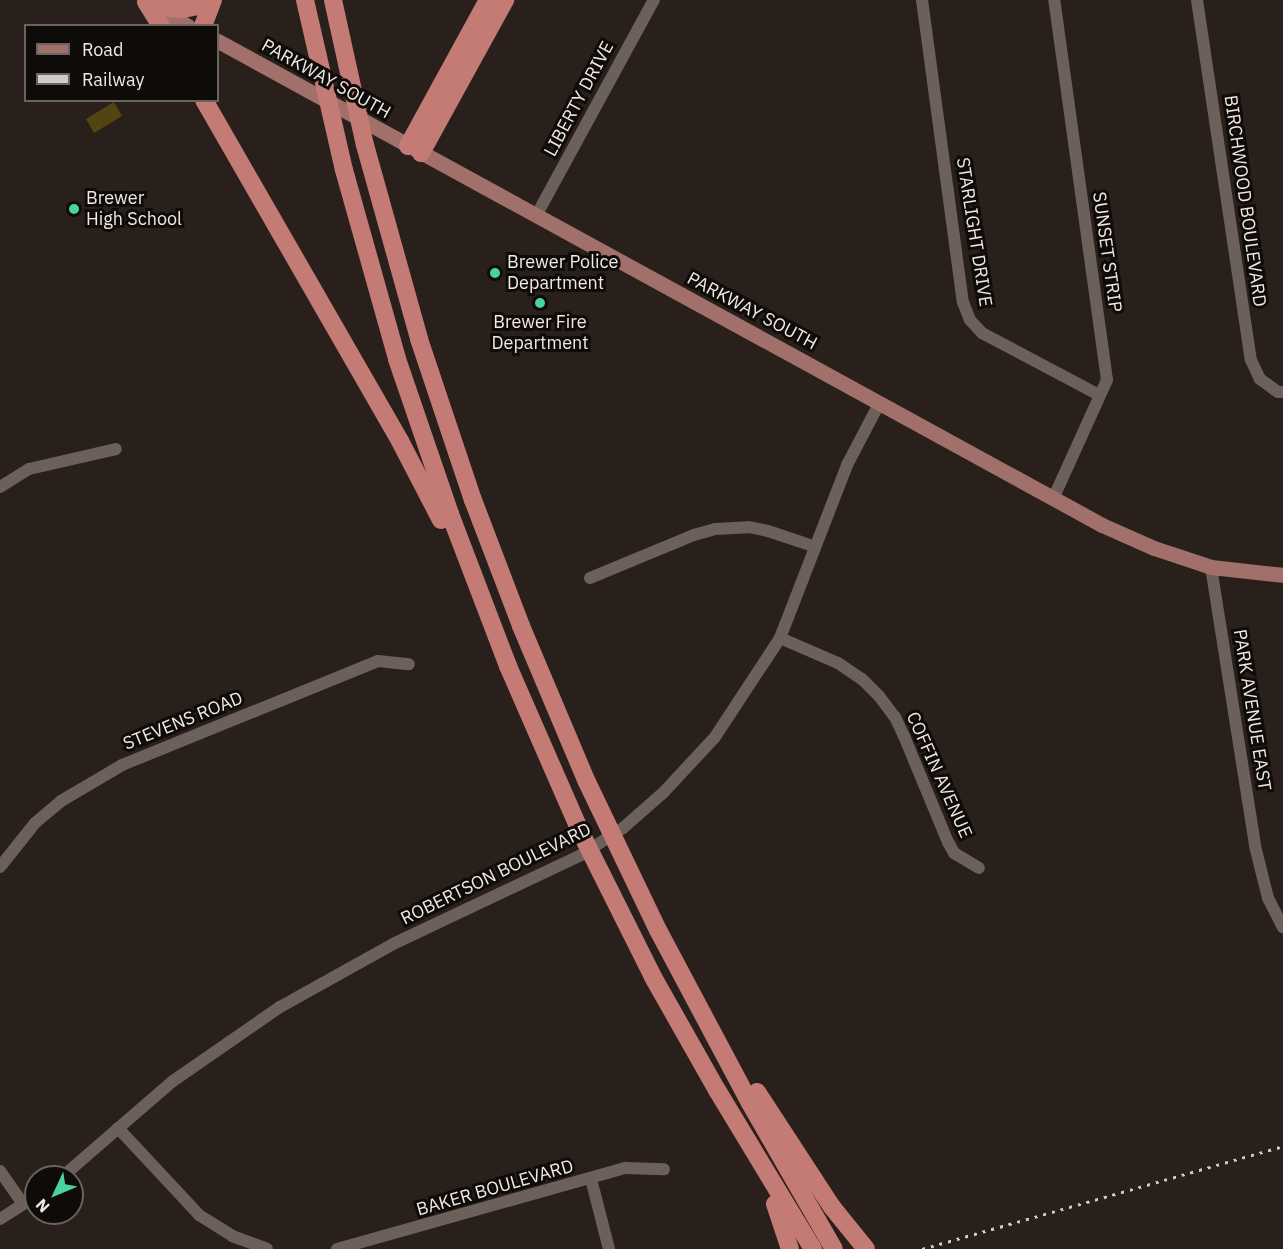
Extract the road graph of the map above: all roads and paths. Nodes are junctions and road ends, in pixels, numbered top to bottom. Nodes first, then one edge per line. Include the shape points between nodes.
1 (208, 0) edge
2 (213, 0) edge
3 (304, 0) edge
4 (333, 0) edge
5 (341, 0) edge
6 (488, 0) edge
7 (505, 0) edge
8 (654, 0) edge
9 (922, 0) edge
10 (1054, 0) edge
11 (1197, 0) edge
12 (148, 3) edge
13 (160, 24) edge
14 (185, 24) edge
15 (204, 24) edge
16 (219, 42) edge
17 (350, 79) junction
18 (205, 102) edge
19 (414, 149) junction
20 (536, 216) junction
21 (1283, 392) edge
22 (1099, 395) junction
23 (879, 404) junction
24 (116, 449) dead end
25 (0, 488) edge
26 (1053, 499) junction
27 (813, 546) junction
28 (1211, 567) junction
29 (1283, 575) edge
30 (590, 578) dead end
31 (780, 638) junction
32 (409, 664) dead end
33 (508, 666) junction
34 (0, 867) edge
35 (979, 868) dead end
36 (1283, 927) edge
37 (673, 959) junction
38 (733, 1118) junction
39 (118, 1128) junction
40 (76, 1165) edge
41 (664, 1169) dead end
42 (0, 1171) edge
43 (591, 1179) junction
44 (23, 1204) joint
45 (0, 1219) edge
46 (267, 1249) edge
47 (337, 1249) edge
48 (609, 1249) edge
49 (790, 1249) edge
50 (813, 1249) edge
51 (834, 1249) edge
52 (866, 1249) edge

1 - 12 highway via 183,9
2 - 15 highway
3 - 33 highway via 344,170 394,348 450,514
4 - 17 highway
5 - 17 highway
6 - 19 highway
7 - 19 highway
8 - 20 street, LIBERTY DRIVE
9 - 22 street, STARLIGHT DRIVE via 963,302 970,320 982,333
10 - 22 street, SUNSET STRIP via 1107,380
11 - 21 street, BIRCHWOOD BOULEVARD via 1251,360 1260,379
12 - 13 highway
12 - 14 main road
16 - 19 main road, PARKWAY SOUTH
17 - 37 highway via 407,297 484,531 573,751
18 - 33 highway via 411,460
19 - 20 main road, PARKWAY SOUTH
20 - 23 main road, PARKWAY SOUTH
22 - 26 street, SUNSET STRIP
23 - 26 main road, PARKWAY SOUTH
23 - 27 street, ROBERTSON BOULEVARD via 847,465
24 - 25 street via 29,469
26 - 28 main road, PARKWAY SOUTH via 1154,548
27 - 30 street via 768,531 732,527 694,535
27 - 31 street, ROBERTSON BOULEVARD
28 - 29 main road, PARKWAY SOUTH
28 - 36 street, PARK AVENUE EAST via 1255,846 1268,898
31 - 35 street, COFFIN AVENUE via 838,663 879,696 895,717 954,853
31 - 39 street, ROBERTSON BOULEVARD via 709,744 635,818 604,841 565,864 393,944 314,987 210,1054
32 - 34 street, STEVENS ROAD via 378,661 122,765 52,808
33 - 38 highway via 609,889
37 - 51 highway
37 - 52 highway via 817,1185
38 - 49 highway via 780,1215
38 - 50 highway
39 - 40 street, ROBERTSON BOULEVARD
39 - 46 street via 199,1215 232,1236
41 - 43 street, BAKER BOULEVARD via 626,1168
42 - 44 street
43 - 47 street, BAKER BOULEVARD
43 - 48 street
44 - 45 street

